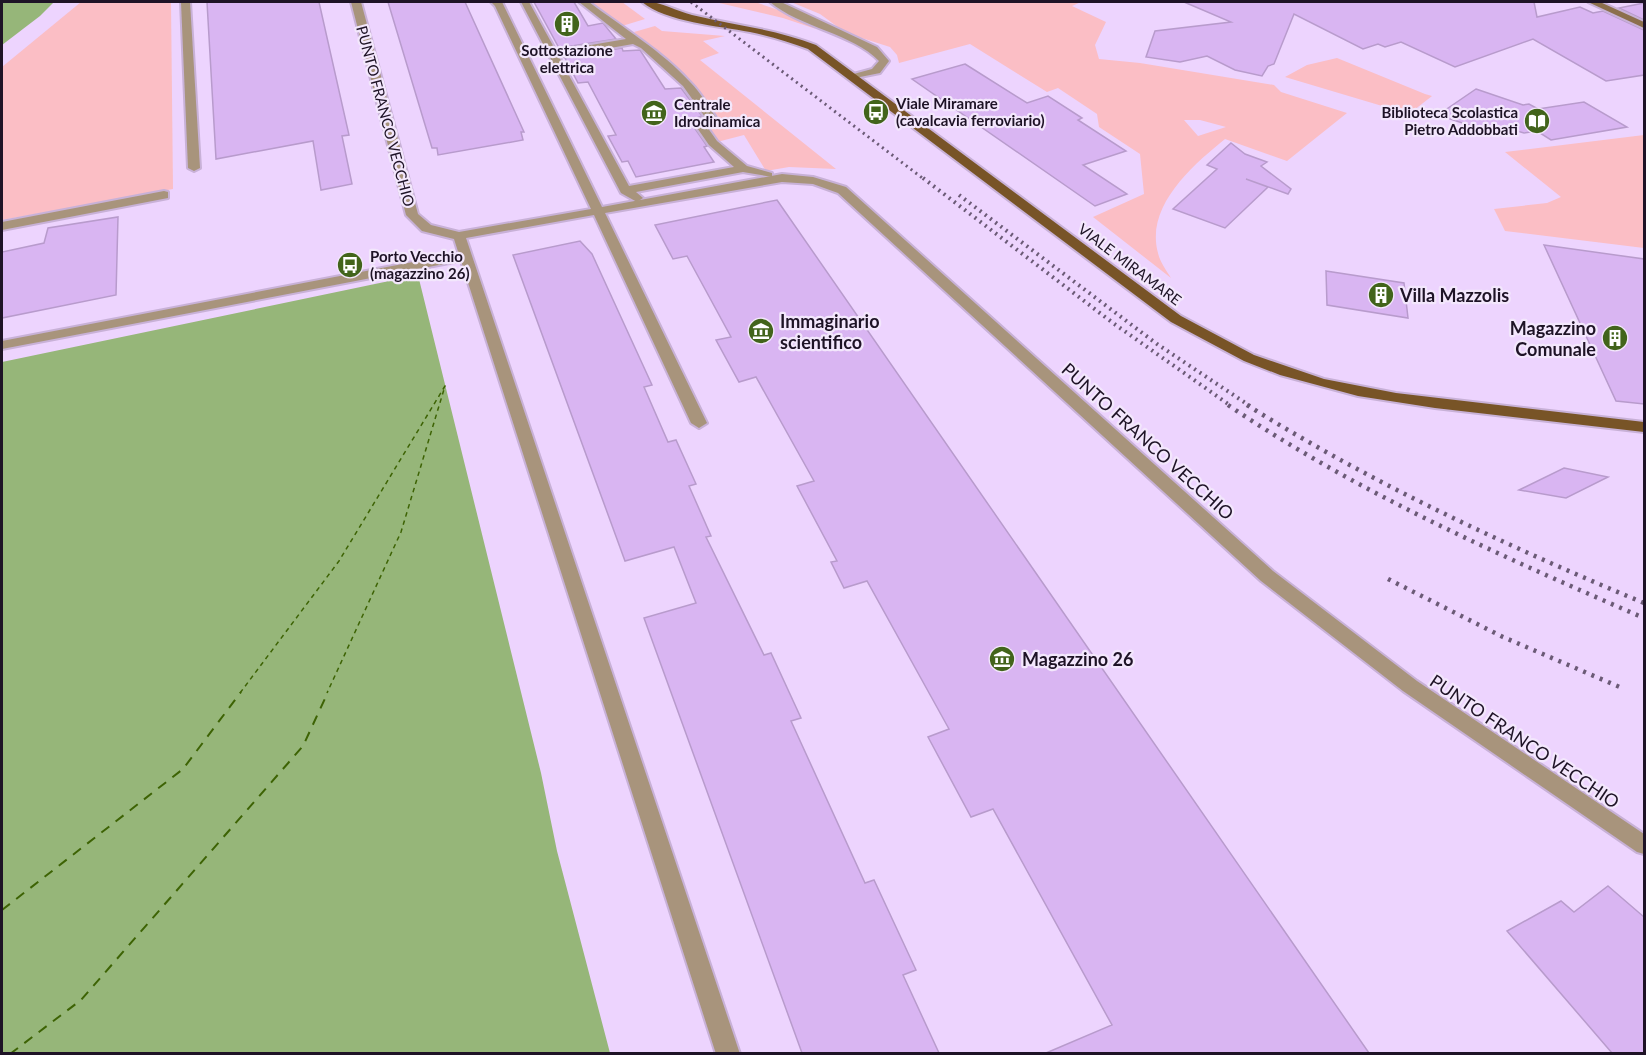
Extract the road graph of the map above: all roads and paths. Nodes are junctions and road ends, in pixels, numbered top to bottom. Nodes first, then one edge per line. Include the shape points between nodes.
1 (184, 2) edge
2 (356, 2) edge
3 (496, 2) edge
4 (525, 2) edge
5 (584, 2) edge
6 (647, 2) edge
7 (775, 2) edge
8 (1593, 2) edge
9 (1644, 25) edge
10 (634, 41) junction
11 (553, 55) junction
12 (854, 77) junction
13 (194, 168) dead end
14 (743, 169) junction
15 (768, 175) dead end
16 (625, 189) junction
17 (164, 195) dead end
18 (637, 198) dead end
19 (599, 213) junction
20 (2, 225) edge
21 (459, 236) junction
22 (465, 256) junction
23 (2, 345) edge
24 (699, 423) dead end
25 (1644, 427) edge
26 (1644, 845) edge
27 (728, 1053) edge

1 - 13 street
2 - 21 street, PUNTO FRANCO VECCHIO via 412,214 418,225
3 - 19 street
4 - 11 street
5 - 10 street
6 - 12 main road, VIALE MIRAMARE via 685,15 798,40
7 - 12 street via 873,49 884,62 876,71
8 - 9 main road
10 - 11 street
10 - 14 street via 687,84 712,119 698,122 713,143
11 - 16 street
12 - 25 main road, VIALE MIRAMARE via 1176,319 1257,363 1316,383 1387,398
14 - 15 street
14 - 16 street
16 - 18 street
17 - 20 street
19 - 21 street, PUNTO FRANCO VECCHIO
19 - 24 street
19 - 26 street, PUNTO FRANCO VECCHIO via 782,178 805,178 842,190 1267,576 1410,686
21 - 22 street
22 - 23 street
22 - 27 street

